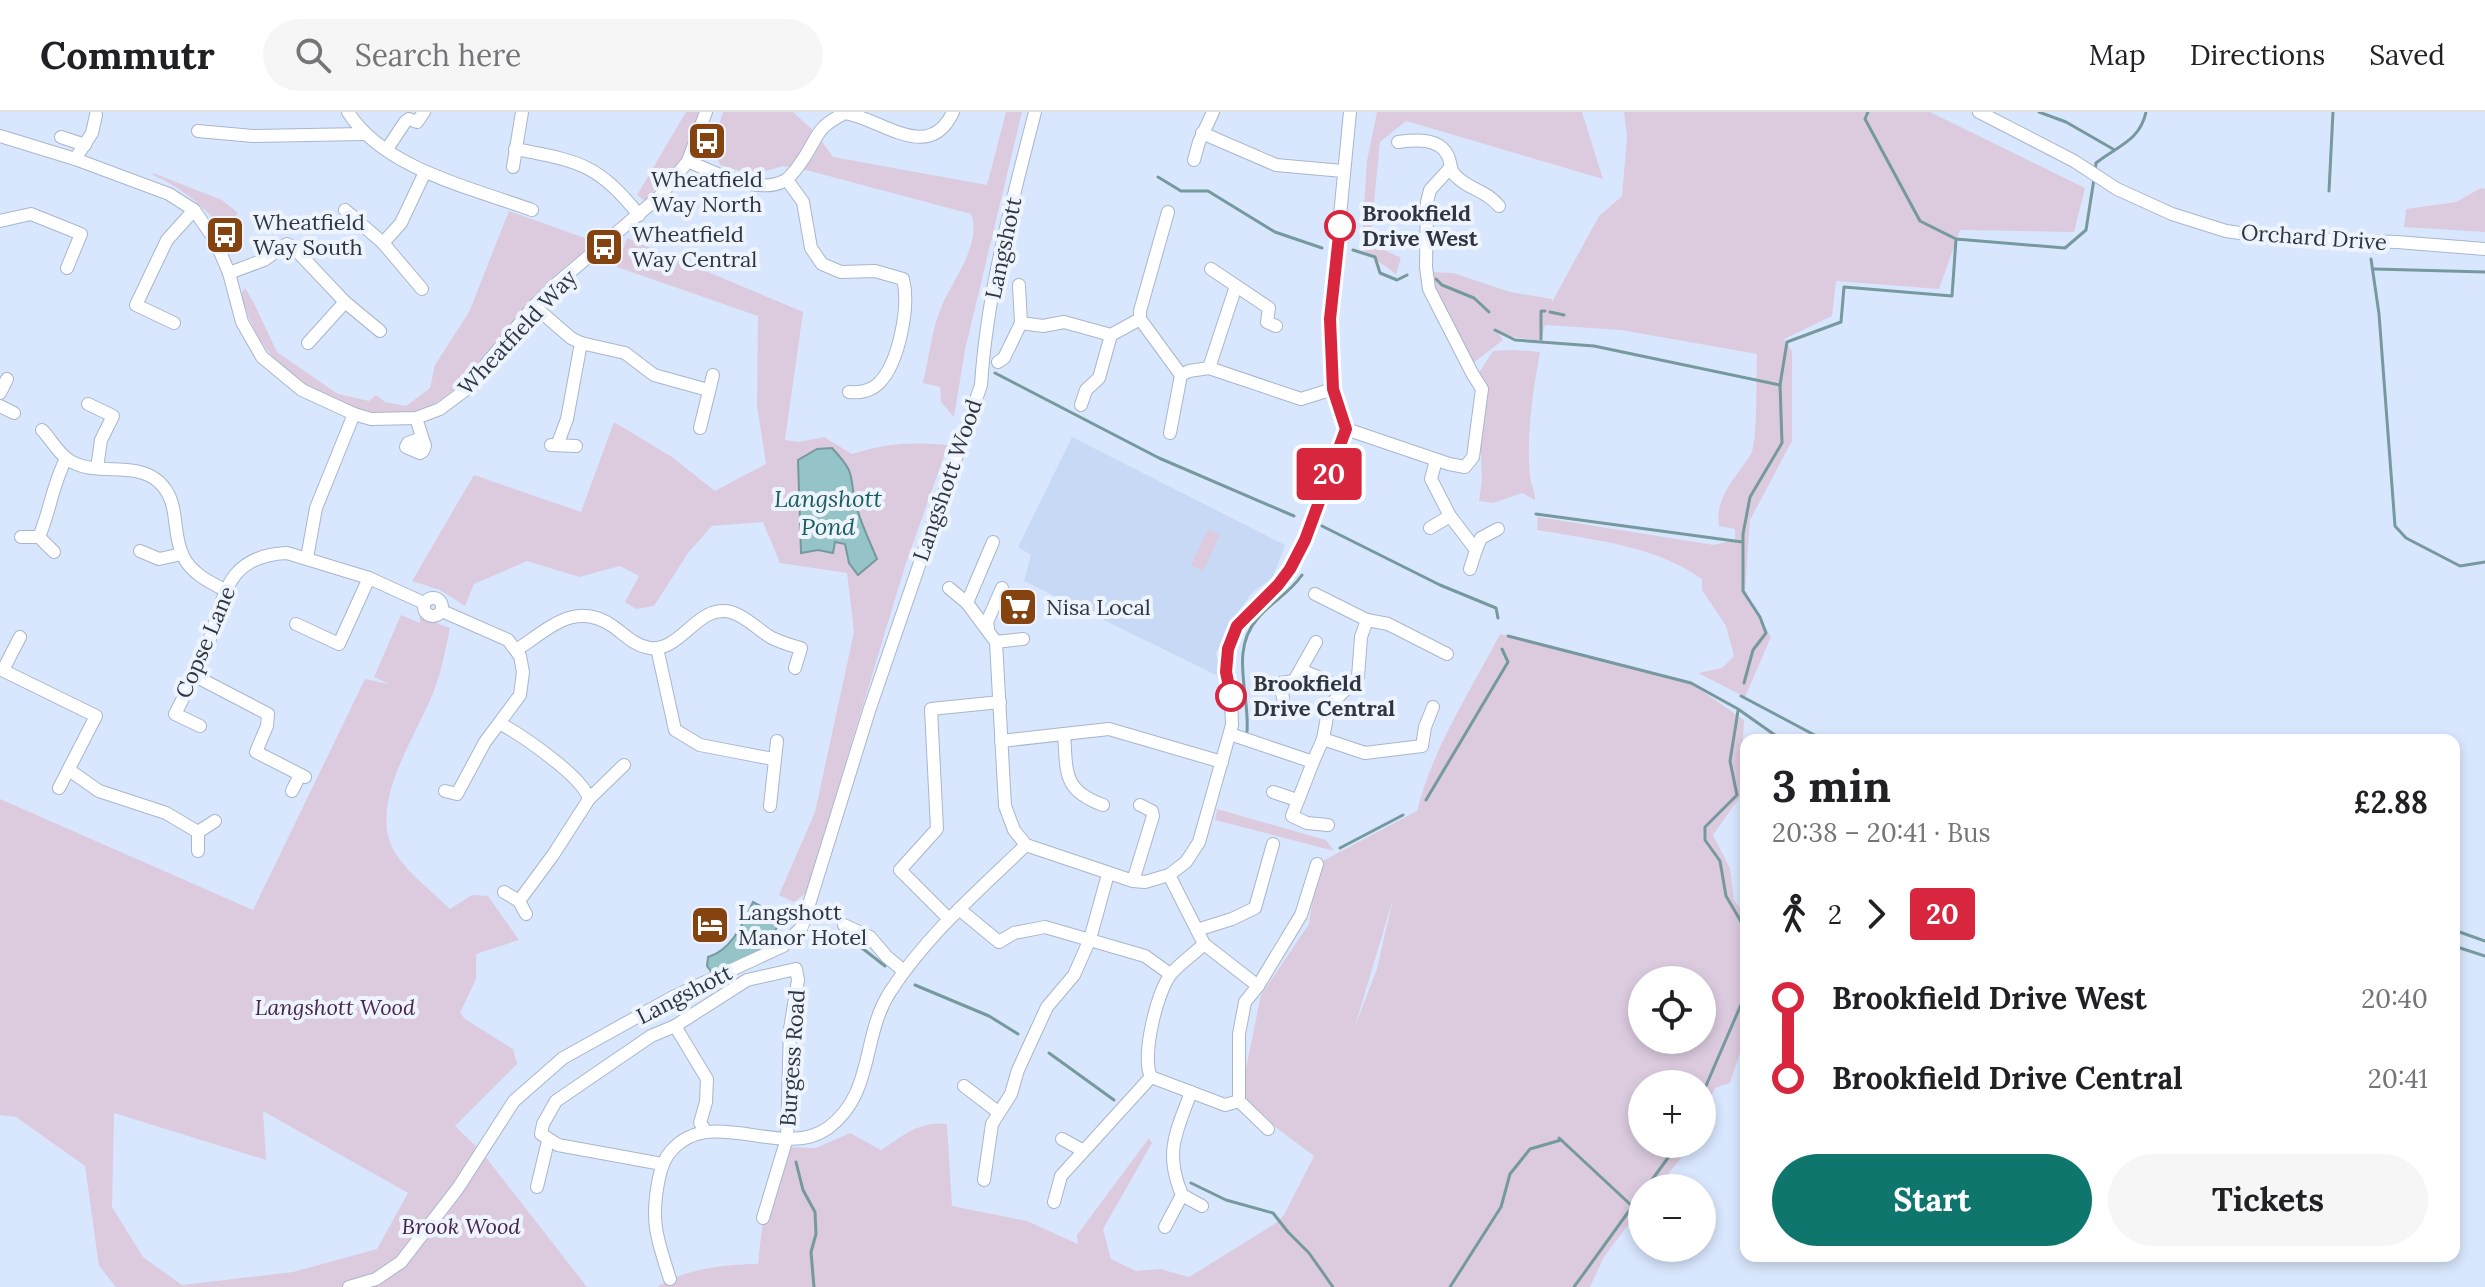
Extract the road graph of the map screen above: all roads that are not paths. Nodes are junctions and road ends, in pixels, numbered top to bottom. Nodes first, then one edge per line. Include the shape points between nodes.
1 (348, 112) edge
2 (424, 112) edge
3 (522, 112) edge
4 (706, 112) edge
5 (953, 112) edge
6 (1035, 112) edge
7 (1213, 112) edge
8 (1350, 112) edge
9 (1979, 112) edge
10 (845, 113) edge
11 (96, 115) dead end
12 (198, 131) dead end
13 (1202, 133) junction
14 (363, 134) junction
15 (0, 136) edge
16 (61, 137) dead end
17 (1398, 142) dead end
18 (85, 145) junction
19 (387, 149) junction
20 (515, 149) junction
21 (75, 159) junction
22 (1194, 160) dead end
23 (688, 161) junction
24 (513, 167) dead end
25 (1450, 168) junction
26 (1343, 171) junction
27 (425, 172) junction
28 (787, 180) junction
29 (1499, 206) dead end
30 (194, 210) junction
31 (345, 210) dead end
32 (532, 210) dead end
33 (1168, 212) dead end
34 (639, 215) junction
35 (0, 221) edge
36 (383, 243) junction
37 (2485, 249) edge
38 (67, 268) dead end
39 (1211, 269) dead end
40 (229, 273) junction
41 (1019, 285) dead end
42 (1236, 286) junction
43 (422, 289) dead end
44 (345, 302) junction
45 (534, 306) junction
46 (1140, 319) junction
47 (174, 323) dead end
48 (1021, 323) junction
49 (1276, 326) dead end
50 (380, 331) dead end
51 (1111, 335) junction
52 (308, 343) dead end
53 (581, 343) junction
54 (998, 362) dead end
55 (1209, 368) junction
56 (713, 375) dead end
57 (1181, 375) junction
58 (7, 379) dead end
59 (981, 385) joint
60 (1333, 389) junction
61 (708, 390) junction
62 (849, 392) dead end
63 (0, 393) edge
64 (88, 404) dead end
65 (1081, 405) dead end
66 (0, 406) edge
67 (14, 413) dead end
68 (354, 414) junction
69 (416, 418) junction
70 (700, 428) dead end
71 (1346, 429) junction
72 (42, 430) dead end
73 (1170, 433) dead end
74 (422, 438) dead end
75 (576, 446) dead end
76 (66, 459) junction
77 (1436, 460) junction
78 (97, 468) junction
79 (1450, 516) junction
80 (1430, 528) dead end
81 (1498, 529) dead end
82 (21, 537) dead end
83 (39, 537) junction
84 (993, 542) dead end
85 (1476, 550) junction
86 (140, 551) dead end
87 (54, 552) dead end
88 (182, 554) junction
89 (307, 558) junction
90 (1470, 569) dead end
91 (914, 575) joint
92 (369, 578) junction
93 (949, 588) dead end
94 (1002, 588) dead end
95 (225, 590) junction
96 (1315, 594) dead end
97 (967, 603) junction
98 (1367, 620) junction
99 (296, 624) dead end
100 (988, 628) junction
101 (20, 637) dead end
102 (1023, 639) dead end
103 (996, 642) junction
104 (1316, 642) dead end
105 (657, 648) junction
106 (516, 650) junction
107 (1447, 654) dead end
108 (795, 668) dead end
109 (2, 670) edge
110 (1301, 670) junction
111 (195, 676) junction
112 (1346, 689) junction
113 (1283, 698) dead end
114 (1000, 702) junction
115 (103, 703) dead end
116 (1433, 707) dead end
117 (96, 716) junction
118 (501, 724) junction
119 (200, 726) dead end
120 (1064, 734) junction
121 (1230, 734) junction
122 (1323, 739) junction
123 (777, 741) dead end
124 (1001, 741) junction
125 (1365, 753) junction
126 (773, 759) junction
127 (1222, 762) junction
128 (1313, 762) junction
129 (624, 765) dead end
130 (1365, 767) dead end
131 (69, 770) junction
132 (59, 788) dead end
133 (292, 791) dead end
134 (1273, 792) dead end
135 (588, 794) junction
136 (471, 800) dead end
137 (1297, 800) junction
138 (1103, 805) dead end
139 (1140, 805) dead end
140 (770, 806) dead end
141 (215, 821) dead end
142 (1328, 825) dead end
143 (198, 832) junction
144 (1273, 844) dead end
145 (1026, 845) junction
146 (198, 851) dead end
147 (1317, 864) dead end
148 (1108, 874) junction
149 (1169, 875) junction
150 (1133, 881) junction
151 (504, 892) dead end
152 (519, 901) junction
153 (526, 914) dead end
154 (954, 914) junction
155 (844, 925) dead end
156 (1197, 930) junction
157 (1090, 939) junction
158 (1204, 944) junction
159 (904, 971) junction
160 (1170, 974) junction
161 (1258, 986) junction
162 (675, 1026) junction
163 (1151, 1077) junction
164 (964, 1086) dead end
165 (1191, 1092) junction
166 (1239, 1101) junction
167 (998, 1112) junction
168 (1268, 1129) dead end
169 (706, 1131) junction
170 (787, 1138) junction
171 (1062, 1139) dead end
172 (548, 1141) junction
173 (1082, 1150) junction
174 (662, 1164) junction
175 (984, 1180) dead end
176 (537, 1187) dead end
177 (1182, 1195) junction
178 (1054, 1202) dead end
179 (1202, 1206) dead end
180 (763, 1218) dead end
181 (1165, 1227) dead end
182 (670, 1279) dead end
183 (349, 1287) edge

1 - 14 street
2 - 19 street via 417,122 405,122
3 - 20 street
4 - 23 street, Wheatfield Way
5 - 10 street via 942,128 912,138
6 - 59 street, Langshott via 985,330
7 - 13 street
8 - 26 street
9 - 37 street, Orchard Drive via 2117,189 2226,231
10 - 28 street via 816,133
11 - 18 street
12 - 14 street
13 - 22 street
13 - 26 street via 1276,165
14 - 19 street
15 - 21 street, Wheatfield Way
16 - 18 street
17 - 25 street via 1428,140 1440,146
18 - 21 street
19 - 27 street
20 - 24 street
20 - 34 street via 595,170
21 - 30 street, Wheatfield Way via 169,194
23 - 28 street via 757,185
23 - 34 street, Wheatfield Way
25 - 29 street
25 - 77 street via 1430,190 1427,202 1429,289 1482,389 1473,457 1465,467
26 - 60 street via 1330,319
27 - 32 street
27 - 36 street via 401,223
28 - 62 street via 803,202 811,248 822,264 841,272 875,271 903,279 907,295 896,351 879,383
30 - 40 street, Wheatfield Way
30 - 47 street via 167,240 136,305
31 - 36 street
33 - 46 street via 1150,259
34 - 45 street, Wheatfield Way
35 - 38 street via 31,214 81,234
36 - 43 street
39 - 42 street
40 - 44 street via 264,260 287,244
40 - 68 street, Wheatfield Way via 242,322 262,357 302,390
41 - 48 street
42 - 49 street via 1269,308 1267,322
42 - 55 street
44 - 50 street
44 - 52 street
45 - 53 street
45 - 69 street, Wheatfield Way via 464,391
46 - 51 street
46 - 57 street
48 - 51 street via 1064,322
48 - 54 street
51 - 65 street via 1099,378 1086,390
53 - 61 street via 625,353 654,375
53 - 75 street via 567,419 555,444
55 - 57 street
55 - 60 street via 1301,399
56 - 61 street
57 - 73 street
58 - 63 street
59 - 91 street, Langshott Wood
60 - 71 street
61 - 70 street
64 - 78 street via 113,416 101,440
66 - 67 street
68 - 69 street, Wheatfield Way
68 - 89 street via 316,508
69 - 74 street
71 - 77 street
71 - 121 street via 1301,548 1278,585 1237,626 1228,649
72 - 76 street
76 - 78 street
76 - 83 street
77 - 79 street via 1431,479
78 - 88 street via 148,473 158,481 172,501
79 - 80 street
79 - 85 street
81 - 85 street via 1481,538
82 - 83 street
83 - 87 street
84 - 97 street
85 - 90 street
86 - 88 street via 159,559
88 - 95 street via 197,573
89 - 92 street, Copse Lane
89 - 95 street, Copse Lane via 275,554 248,563
91 - 183 street, Langshott via 797,935 563,1058 514,1101 458,1188 401,1262 376,1279
92 - 99 street via 339,644
92 - 106 street, Copse Lane via 424,603 437,598 442,611 496,633
93 - 97 street
94 - 100 street
95 - 111 street, Copse Lane
96 - 98 street
97 - 100 street
98 - 107 street via 1388,624
98 - 112 street via 1358,677
100 - 103 street
101 - 109 street
102 - 103 street
103 - 114 street
104 - 110 street
105 - 106 street via 638,644 593,616 568,617
105 - 108 street via 711,613 730,611 771,637 801,648
105 - 126 street via 675,730 700,745
106 - 118 street via 523,684
109 - 117 street
110 - 112 street
110 - 113 street via 1294,681 1280,683
111 - 119 street, Copse Lane via 175,714
111 - 133 street via 268,714 254,756 303,776
112 - 122 street via 1334,701
114 - 124 street
114 - 154 street via 931,709 937,829 900,870
115 - 117 street
116 - 125 street via 1422,746
117 - 131 street
118 - 135 street via 548,754
118 - 136 street via 451,792
120 - 124 street
120 - 127 street via 1109,729
120 - 138 street via 1071,784 1083,798
121 - 127 street
121 - 128 street
122 - 125 street
122 - 128 street
123 - 126 street
124 - 145 street via 1005,806
125 - 130 street
126 - 140 street
127 - 149 street via 1199,842
128 - 137 street
129 - 135 street
131 - 132 street
131 - 143 street via 99,791 166,813
134 - 137 street
135 - 152 street
137 - 142 street via 1292,816
139 - 150 street via 1153,816
141 - 143 street
143 - 146 street
144 - 156 street via 1255,908
145 - 148 street
145 - 154 street
147 - 161 street via 1301,915
148 - 150 street
148 - 157 street
149 - 150 street
149 - 156 street
151 - 152 street
152 - 153 street
154 - 157 street via 999,942 1045,927
154 - 159 street
155 - 159 street via 870,937
156 - 158 street
157 - 160 street via 1145,956
157 - 167 street via 1068,985 1047,1007 1011,1094
158 - 160 street
158 - 161 street
159 - 170 street via 873,1028 863,1080 850,1107 827,1129
160 - 163 street via 1149,1044
161 - 166 street via 1245,1002 1239,1034
162 - 169 street via 707,1079 700,1123
162 - 170 street, Burgess Road via 747,980 796,969
162 - 172 street via 651,1036 556,1101 543,1124 541,1134
163 - 165 street
163 - 173 street
164 - 167 street
165 - 166 street via 1225,1105
165 - 177 street via 1171,1146
166 - 168 street
167 - 175 street
169 - 170 street
169 - 174 street via 671,1150
170 - 180 street
171 - 173 street
172 - 174 street
172 - 176 street
173 - 178 street via 1061,1176
174 - 182 street via 654,1229
177 - 179 street
177 - 181 street

